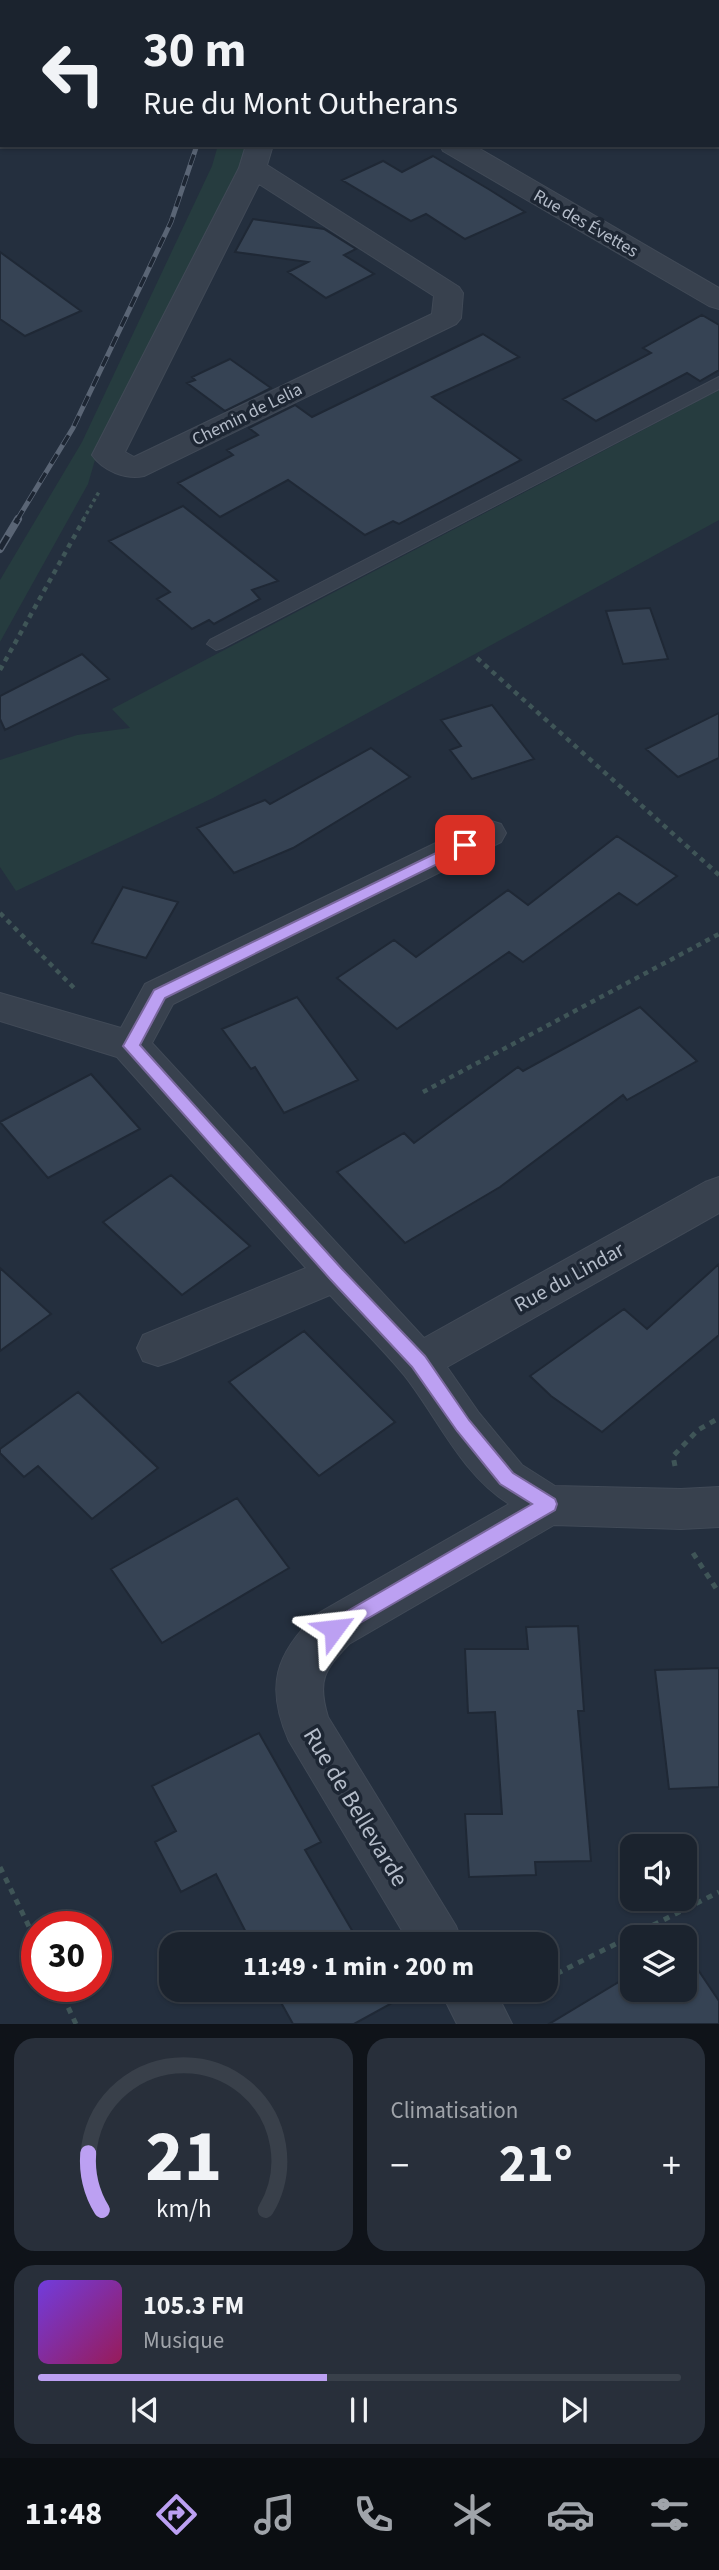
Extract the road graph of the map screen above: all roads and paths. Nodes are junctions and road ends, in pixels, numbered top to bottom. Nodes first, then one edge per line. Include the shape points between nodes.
1 (456, 147) edge
2 (256, 156) edge
3 (719, 300) edge
4 (719, 382) edge
5 (119, 462) junction
6 (216, 644) dead end
7 (477, 658) dead end
8 (0, 670) edge
9 (488, 833) dead end
10 (719, 875) edge
11 (0, 912) edge
12 (719, 934) edge
13 (0, 1007) edge
14 (131, 1046) junction
15 (424, 1092) dead end
16 (719, 1193) edge
17 (336, 1274) junction
18 (158, 1348) dead end
19 (419, 1362) junction
20 (719, 1418) edge
21 (548, 1504) junction
22 (700, 1508) edge
23 (0, 1867) edge
24 (719, 1892) edge
25 (21, 1911) edge
26 (431, 1932) edge
27 (558, 1973) edge
28 (66, 2002) edge
29 (473, 2002) edge
30 (76, 2024) edge
31 (486, 2024) edge

1 - 3 street, Rue des Évettes
2 - 5 street, Chemin de Lelia via 108,455
2 - 5 street, Chemin de Lelia via 449,293 446,318 133,469
4 - 6 lane
5 - 8 path
7 - 10 path
9 - 14 street via 159,994
11 - 14 path
12 - 15 path
13 - 14 street
14 - 17 street
16 - 19 street, Rue du Lindar
17 - 18 street
17 - 19 street
19 - 21 street via 506,1479
20 - 22 path via 698,1430 673,1456
21 - 22 street
21 - 26 street, Rue de Bellevarde via 334,1629 313,1648 300,1670 297,1698 306,1725
23 - 25 path
24 - 27 path
28 - 30 path
29 - 31 street

